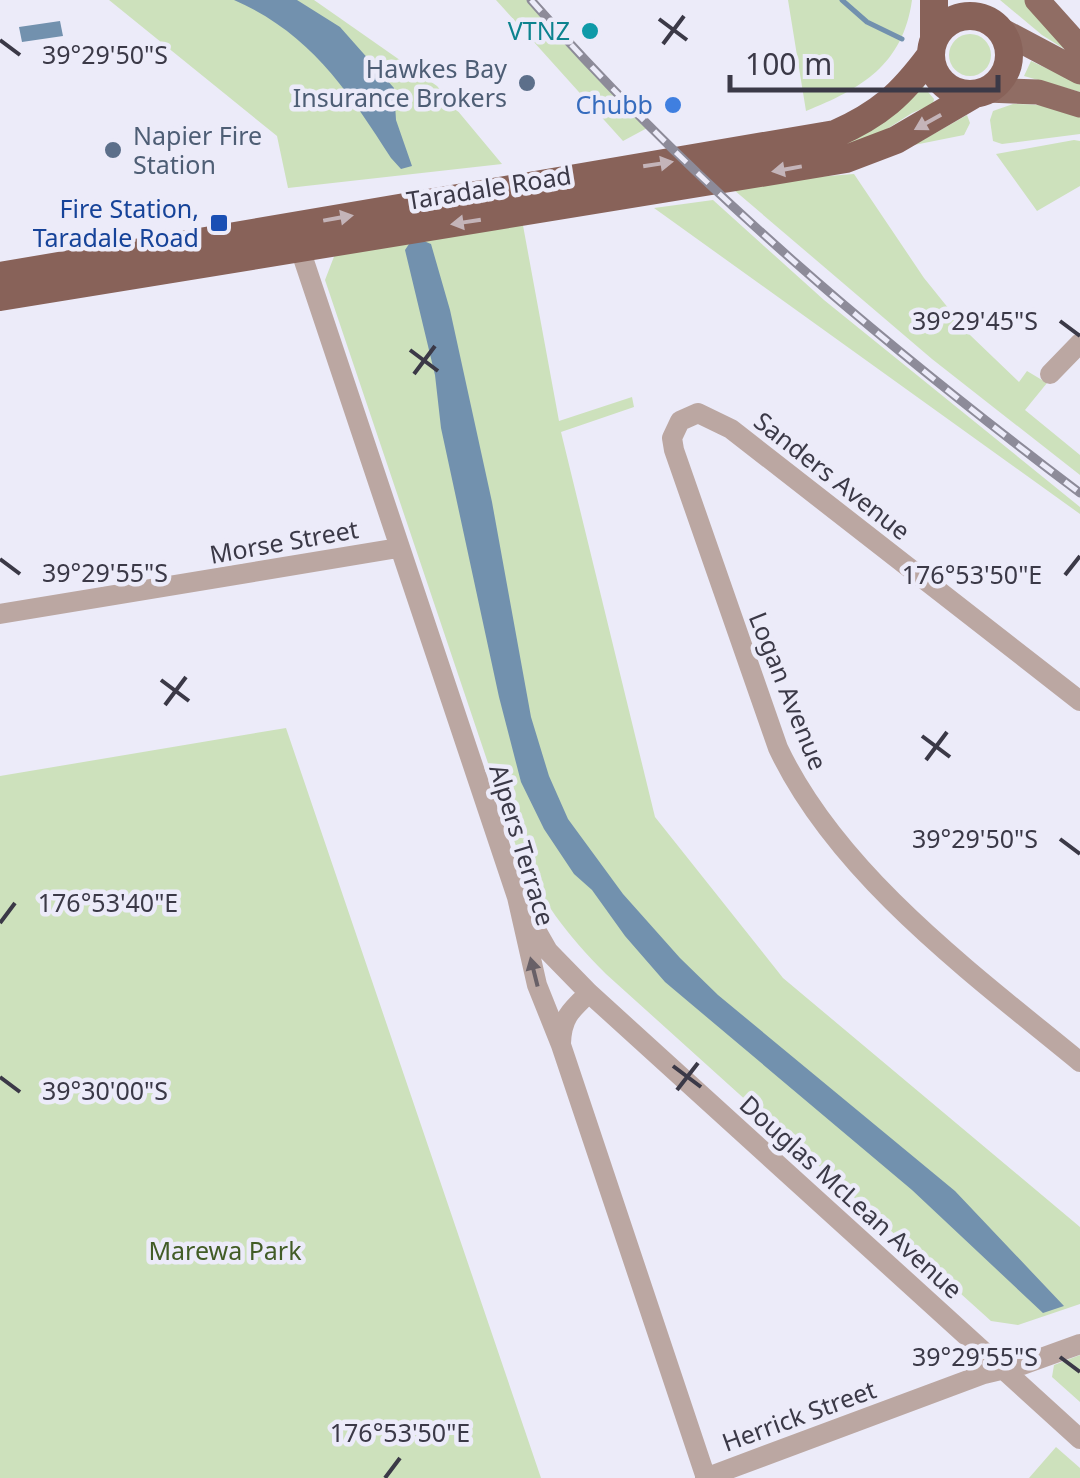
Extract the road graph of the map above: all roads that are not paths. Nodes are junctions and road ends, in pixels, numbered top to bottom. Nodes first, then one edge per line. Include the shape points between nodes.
1 (934, 0) edge
2 (1037, 0) edge
3 (989, 16) edge
4 (932, 48) junction
5 (1080, 48) edge
6 (1080, 72) edge
7 (980, 92) junction
8 (1080, 105) edge
9 (296, 236) junction
10 (0, 276) edge
11 (0, 297) edge
12 (1080, 343) edge
13 (1050, 374) dead end
14 (690, 414) joint
15 (398, 548) junction
16 (0, 614) edge
17 (1080, 701) edge
18 (518, 896) junction
19 (589, 993) junction
20 (561, 1045) junction
21 (1080, 1062) edge
22 (1080, 1344) edge
23 (1004, 1370) junction
24 (1080, 1439) edge
25 (706, 1478) edge

1 - 4 highway
2 - 5 main road
3 - 4 highway via 962,17 940,30
3 - 6 main road
3 - 7 highway via 1008,48 1007,68
4 - 7 highway via 932,67 943,83 962,94
9 -> 4 highway, Taradale Road via 835,134 888,105
7 - 8 main road via 1038,92
7 -> 9 highway, Taradale Road via 896,140 846,159 484,220
9 - 10 highway, Taradale Road
9 - 11 highway, Taradale Road
9 - 15 street, Alpers Terrace
12 - 13 street
14 - 17 street, Sanders Avenue via 706,414 732,429
14 - 21 street, Logan Avenue via 674,432 674,450 790,773 886,896
15 - 16 street, Morse Street
15 - 18 street, Alpers Terrace
18 - 19 street, Douglas McLean Avenue via 548,950
20 -> 18 street, Alpers Terrace via 537,986
19 - 20 street via 562,1022
19 - 23 street, Douglas McLean Avenue
20 - 25 street, Alpers Terrace
22 - 23 street, Herrick Street
23 - 24 street, Douglas McLean Avenue
23 - 25 street, Herrick Street

